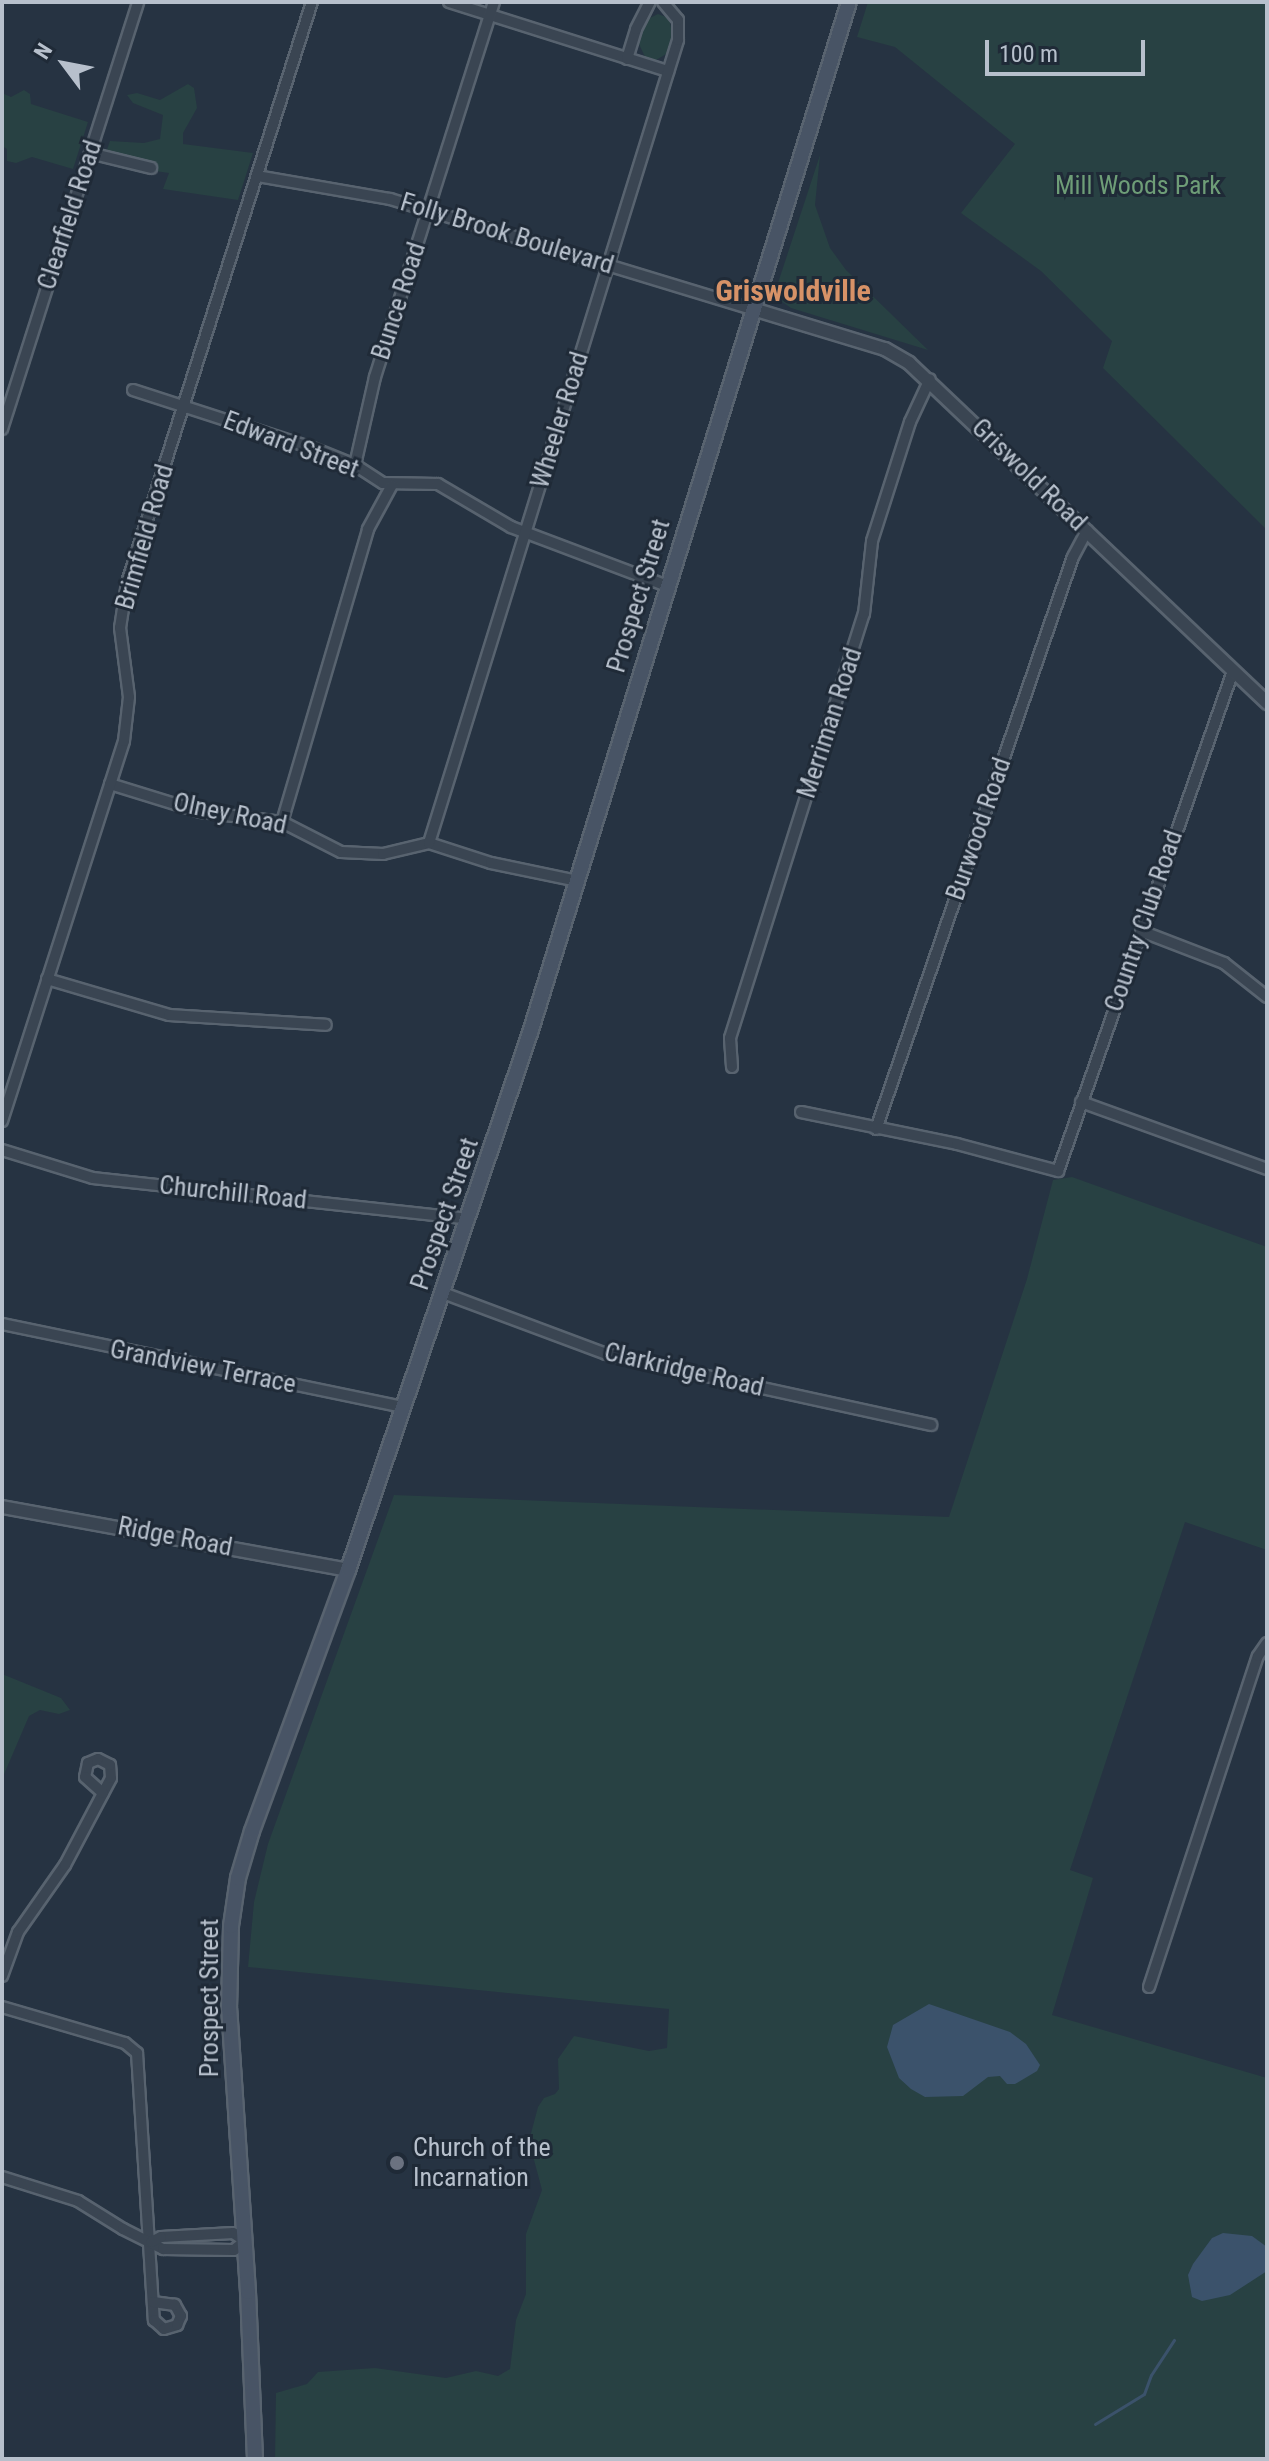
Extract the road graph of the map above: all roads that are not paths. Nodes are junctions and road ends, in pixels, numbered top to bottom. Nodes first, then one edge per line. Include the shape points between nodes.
1 (138, 2) edge
2 (312, 2) edge
3 (449, 2) edge
4 (494, 2) edge
5 (650, 2) edge
6 (663, 2) edge
7 (849, 2) edge
8 (490, 15) junction
9 (627, 59) junction
10 (668, 71) junction
11 (90, 153) junction
12 (151, 168) dead end
13 (257, 176) junction
14 (428, 210) junction
15 (608, 264) junction
16 (753, 309) junction
17 (930, 379) junction
18 (133, 390) dead end
19 (185, 406) junction
20 (2, 429) edge
21 (355, 465) junction
22 (392, 485) junction
23 (1087, 531) junction
24 (526, 533) junction
25 (667, 586) junction
26 (1233, 671) junction
27 (1267, 703) edge
28 (110, 784) junction
29 (282, 822) junction
30 (429, 843) junction
31 (578, 881) junction
32 (1141, 931) junction
33 (47, 979) junction
34 (1267, 997) edge
35 (326, 1025) dead end
36 (732, 1067) dead end
37 (1081, 1102) junction
38 (801, 1112) dead end
39 (2, 1121) edge
40 (876, 1129) junction
41 (2, 1150) edge
42 (1267, 1169) edge
43 (469, 1219) junction
44 (443, 1293) junction
45 (2, 1324) edge
46 (404, 1407) junction
47 (931, 1425) dead end
48 (2, 1507) edge
49 (348, 1570) junction
50 (1267, 1643) edge
51 (103, 1793) dead end
52 (8, 1942) edge
53 (2, 1976) edge
54 (1149, 1987) dead end
55 (2, 2007) edge
56 (2, 2177) edge
57 (245, 2241) junction
58 (151, 2242) junction
59 (153, 2302) dead end
60 (255, 2459) edge

1 - 11 street, Clearfield Road
2 - 13 street, Brimfield Road
3 - 8 street
4 - 8 street, Bunce Road
5 - 9 street
6 - 10 street, Wheeler Road via 674,11 680,29
7 - 16 main road, Prospect Street
8 - 9 street
8 - 14 street, Bunce Road
9 - 10 street
10 - 15 street, Wheeler Road
11 - 12 street
11 - 20 street, Clearfield Road
13 - 14 street, Folly Brook Boulevard
13 - 19 street, Brimfield Road
14 - 15 street, Folly Brook Boulevard
14 - 21 street, Bunce Road via 375,377
15 - 16 street, Folly Brook Boulevard
15 - 24 street, Wheeler Road
16 - 17 street, Griswold Road via 885,349
16 - 25 main road, Prospect Street
17 - 23 street, Griswold Road
17 - 36 street, Merriman Road via 910,422 872,541 864,614 730,1038
18 - 19 street, Edward Street
19 - 21 street, Edward Street
19 - 28 street, Brimfield Road via 123,599 121,643 129,712
21 - 22 street, Edward Street
22 - 24 street, Edward Street via 438,484
22 - 29 street via 368,529
23 - 26 street, Griswold Road
23 - 40 street, Burwood Road via 1073,557
24 - 25 street, Edward Street
24 - 30 street, Wheeler Road
25 - 31 main road, Prospect Street
26 - 27 street, Griswold Road
26 - 32 street, Country Club Road
28 - 29 street, Olney Road via 201,812
28 - 33 street, Brimfield Road
29 - 30 street, Olney Road via 330,848 354,854 383,854
30 - 31 street via 491,863
31 - 43 main road, Prospect Street
32 - 34 street via 1224,963
32 - 37 street, Country Club Road
33 - 35 street via 169,1015
33 - 39 street, Brimfield Road
37 - 40 street, Country Club Road via 1058,1171
37 - 42 street
38 - 40 street
41 - 43 street, Churchill Road via 93,1178
43 - 44 main road, Prospect Street
44 - 46 main road, Prospect Street
44 - 47 street, Clarkridge Road via 606,1354
45 - 46 street, Grandview Terrace
46 - 49 main road, Prospect Street
48 - 49 street, Ridge Road
49 - 57 main road, Prospect Street via 252,1831 236,1892 229,2009
50 - 54 street via 1258,1656
51 - 52 street via 65,1865
52 - 53 street
55 - 58 street via 125,2043 137,2053
56 - 58 street via 78,2201
57 - 58 street via 233,2233
57 - 58 street via 234,2250 188,2251
57 - 60 main road, Prospect Street
58 - 59 street

